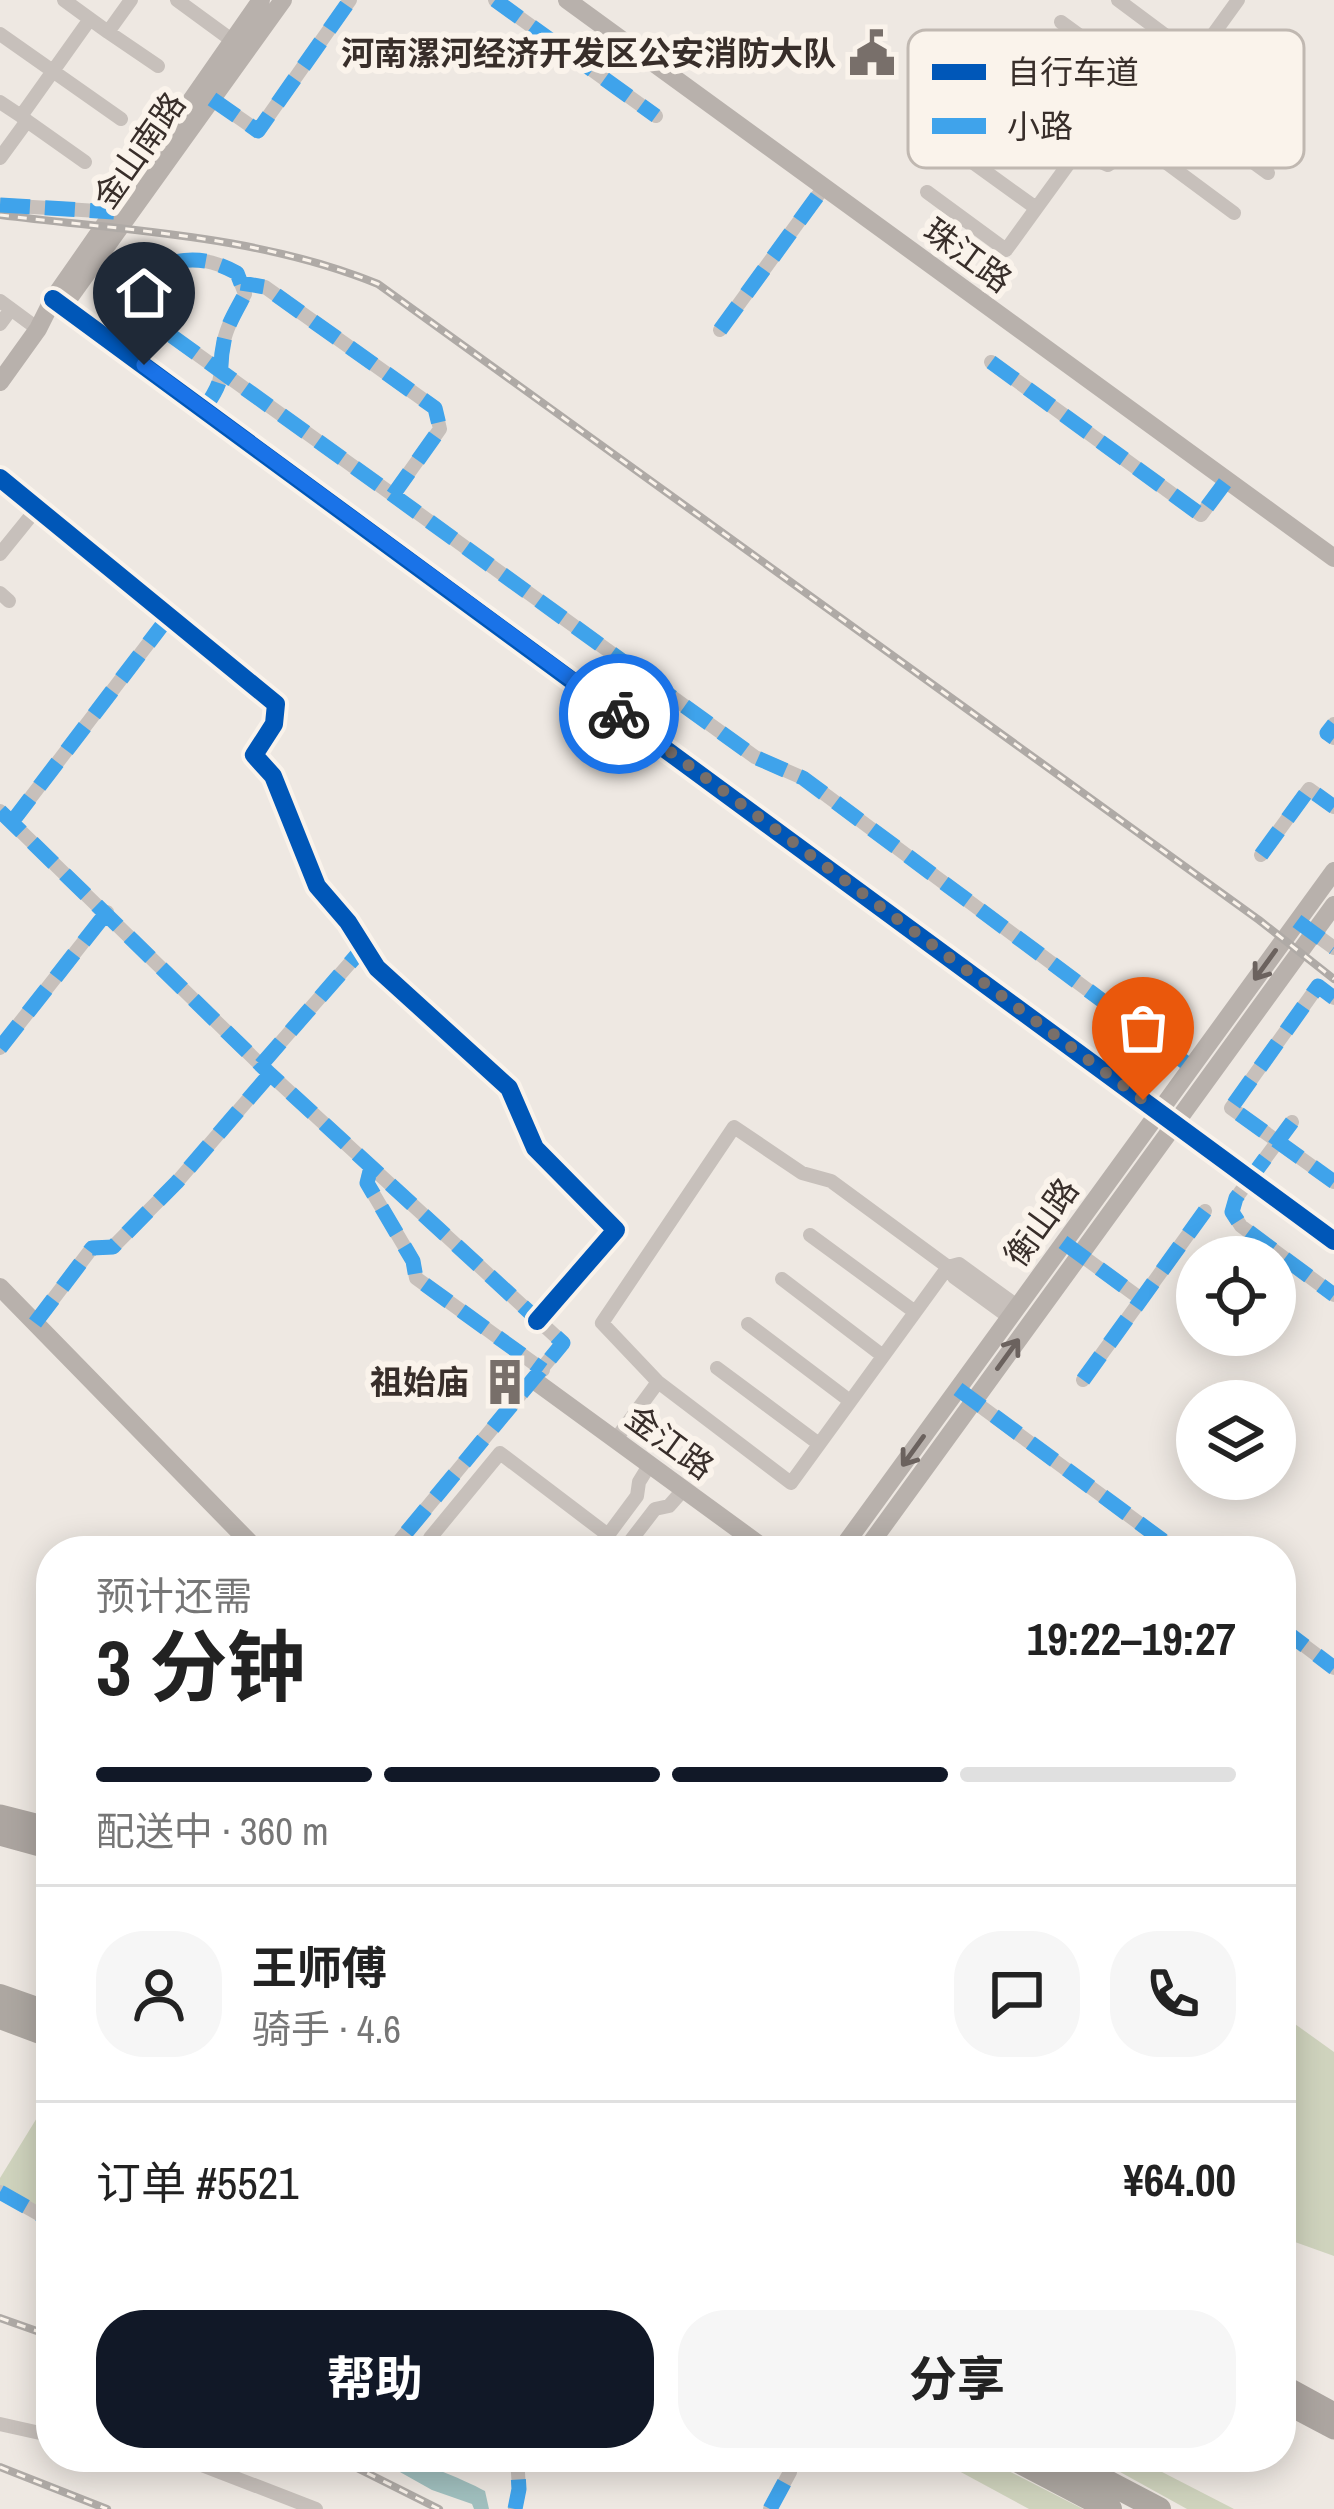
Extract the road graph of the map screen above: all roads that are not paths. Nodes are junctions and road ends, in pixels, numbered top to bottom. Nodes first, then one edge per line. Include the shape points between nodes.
1 (64, 0) edge
2 (130, 0) edge
3 (177, 0) edge
4 (261, 0) edge
5 (283, 0) edge
6 (350, 0) edge
7 (495, 0) edge
8 (567, 0) edge
9 (1118, 0) edge
10 (1238, 0) edge
11 (90, 19) junction
12 (1061, 22) dead end
13 (1072, 30) edge
14 (1158, 30) edge
15 (1216, 30) edge
16 (109, 32) junction
17 (0, 34) edge
18 (233, 41) junction
19 (158, 67) dead end
20 (53, 71) junction
21 (212, 99) junction
22 (0, 101) edge
23 (656, 116) dead end
24 (121, 118) dead end
25 (24, 119) junction
26 (0, 158) edge
27 (85, 162) dead end
28 (981, 168) edge
29 (1065, 168) edge
30 (1173, 168) edge
31 (1261, 168) edge
32 (1268, 173) dead end
33 (824, 187) junction
34 (927, 192) dead end
35 (0, 205) edge
36 (1036, 208) junction
37 (114, 212) junction
38 (1234, 213) dead end
39 (241, 284) junction
40 (58, 302) junction
41 (6, 305) edge
42 (0, 324) edge
43 (38, 329) junction
44 (720, 330) dead end
45 (991, 362) dead end
46 (222, 370) junction
47 (0, 382) edge
48 (204, 409) junction
49 (0, 478) edge
50 (1227, 480) junction
51 (393, 495) junction
52 (38, 506) junction
53 (3, 544) edge
54 (1334, 558) edge
55 (170, 615) junction
56 (1334, 724) edge
57 (1334, 738) edge
58 (1334, 807) edge
59 (6, 816) edge
60 (1262, 854) dead end
61 (1334, 871) edge
62 (1334, 904) edge
63 (107, 912) junction
64 (1305, 927) junction
65 (363, 948) junction
66 (1334, 948) edge
67 (1334, 998) edge
68 (0, 1048) edge
69 (1190, 1066) junction
70 (266, 1070) junction
71 (1158, 1110) junction
72 (1292, 1122) dead end
73 (1175, 1123) junction
74 (1277, 1141) junction
75 (371, 1167) junction
76 (1250, 1179) junction
77 (1334, 1183) edge
78 (1205, 1211) dead end
79 (810, 1234) dead end
80 (1334, 1241) edge
81 (1064, 1242) junction
82 (1080, 1254) junction
83 (948, 1267) junction
84 (782, 1279) dead end
85 (0, 1287) edge
86 (1334, 1295) edge
87 (1141, 1299) junction
88 (915, 1312) junction
89 (1013, 1312) junction
90 (537, 1321) junction
91 (34, 1323) junction
92 (748, 1324) dead end
93 (883, 1356) junction
94 (717, 1368) dead end
95 (539, 1376) junction
96 (1083, 1380) dead end
97 (658, 1382) junction
98 (966, 1395) junction
99 (850, 1401) junction
100 (616, 1439) junction
101 (819, 1444) junction
102 (650, 1464) junction
103 (684, 1489) junction
104 (608, 1535) joint
105 (242, 1536) edge
106 (404, 1536) edge
107 (432, 1536) edge
108 (637, 1536) edge
109 (748, 1536) edge
110 (852, 1536) edge
111 (875, 1536) edge
112 (1157, 1536) edge
113 (1296, 1639) edge
114 (1334, 1668) edge
115 (0, 1815) edge
116 (36, 1824) edge
117 (0, 1835) edge
118 (36, 1845) edge
119 (0, 1996) edge
120 (36, 2009) edge
121 (0, 2017) edge
122 (36, 2030) edge
123 (0, 2192) edge
124 (36, 2212) edge
125 (1296, 2392) edge
126 (1296, 2409) edge
127 (1334, 2413) edge
128 (0, 2424) edge
129 (1334, 2429) edge
130 (36, 2432) edge
131 (220, 2472) edge
132 (518, 2472) edge
133 (790, 2472) edge
134 (1040, 2472) edge
135 (1089, 2472) edge
136 (316, 2509) edge
137 (515, 2509) edge
138 (770, 2509) edge
139 (1110, 2509) edge
140 (1159, 2509) edge

1 - 11 street
2 - 16 street
3 - 18 street
4 - 18 street, 金山南路
5 - 21 street, 金山南路
6 - 21 street via 258,131
7 - 23 street
8 - 33 street, 珠江路
9 - 14 street
10 - 15 street
11 - 16 street
11 - 20 street
12 - 13 street
16 - 19 street
17 - 20 street
18 - 37 street, 金山南路
20 - 24 street
20 - 25 street
21 - 40 street, 金山南路
22 - 25 street
25 - 26 street
25 - 27 street
28 - 36 street
29 - 36 street
30 - 38 street
31 - 32 street
33 - 44 street
33 - 50 street, 珠江路
34 - 36 street via 1006,250
35 - 37 street
37 - 40 street, 金山南路
39 - 46 street via 245,294 224,342
39 - 46 street via 238,273 192,257 169,263 139,306
39 - 51 street via 266,287 435,408 440,429
40 - 43 street, 金山南路 via 50,323
40 - 48 street
41 - 42 street
41 - 43 street
43 - 47 street, 金山南路
45 - 50 street via 1201,515
46 - 48 street
46 - 51 street
48 - 71 street
49 - 52 street
50 - 54 street, 珠江路
51 - 69 street via 755,757 803,778
52 - 53 street
52 - 55 street
55 - 59 street
55 - 65 street via 276,704 274,724 254,755 273,776 317,886
56 - 57 street
58 - 60 street via 1309,789
59 - 63 street
61 - 64 street, 衡山路
62 - 64 street, 衡山路
63 - 68 street
63 - 70 street
64 - 66 street
64 -> 69 street, 衡山路
64 - 73 street, 衡山路
65 - 70 street
65 - 90 street via 509,1088 535,1148 616,1230
67 - 74 street via 1318,986 1231,1108
69 - 71 street, 衡山路
70 - 75 street
70 - 91 street via 177,1182 113,1246 92,1248
71 - 73 street
71 - 81 street, 衡山路
72 - 74 street
73 - 76 street
73 - 82 street, 衡山路
74 - 76 street
74 - 77 street
75 - 90 street
75 - 95 street via 368,1183 416,1278
76 - 80 street
76 - 86 street via 1232,1212 1240,1226
78 - 87 street
79 - 88 street
81 - 82 street
81 - 89 street, 衡山路
82 - 87 street
98 -> 82 street, 衡山路
83 - 88 street
83 - 89 street via 959,1264
83 - 97 street via 831,1181 802,1173 734,1127 602,1323
84 - 93 street
85 - 91 street
87 - 96 street
88 - 93 street
89 - 98 street, 衡山路
90 - 95 street via 563,1343
91 - 105 street
92 - 99 street
93 - 99 street
94 - 101 street
95 - 100 street, 金江路
95 - 106 street
97 - 100 street
97 - 101 street via 791,1483
98 -> 110 street, 衡山路
98 - 111 street, 衡山路
98 - 112 street
99 - 101 street
100 - 102 street, 金江路
102 - 103 street, 金江路
102 - 104 street
103 - 108 street via 655,1509
103 - 109 street, 金江路
104 - 107 street via 500,1453
113 - 114 street
115 - 116 main road
117 - 118 main road
119 - 120 highway
121 - 122 highway
123 - 124 street
125 - 127 main road
126 - 129 main road
128 - 130 street
131 - 136 street
132 - 137 street
133 - 138 street
134 - 139 highway
135 - 140 highway

